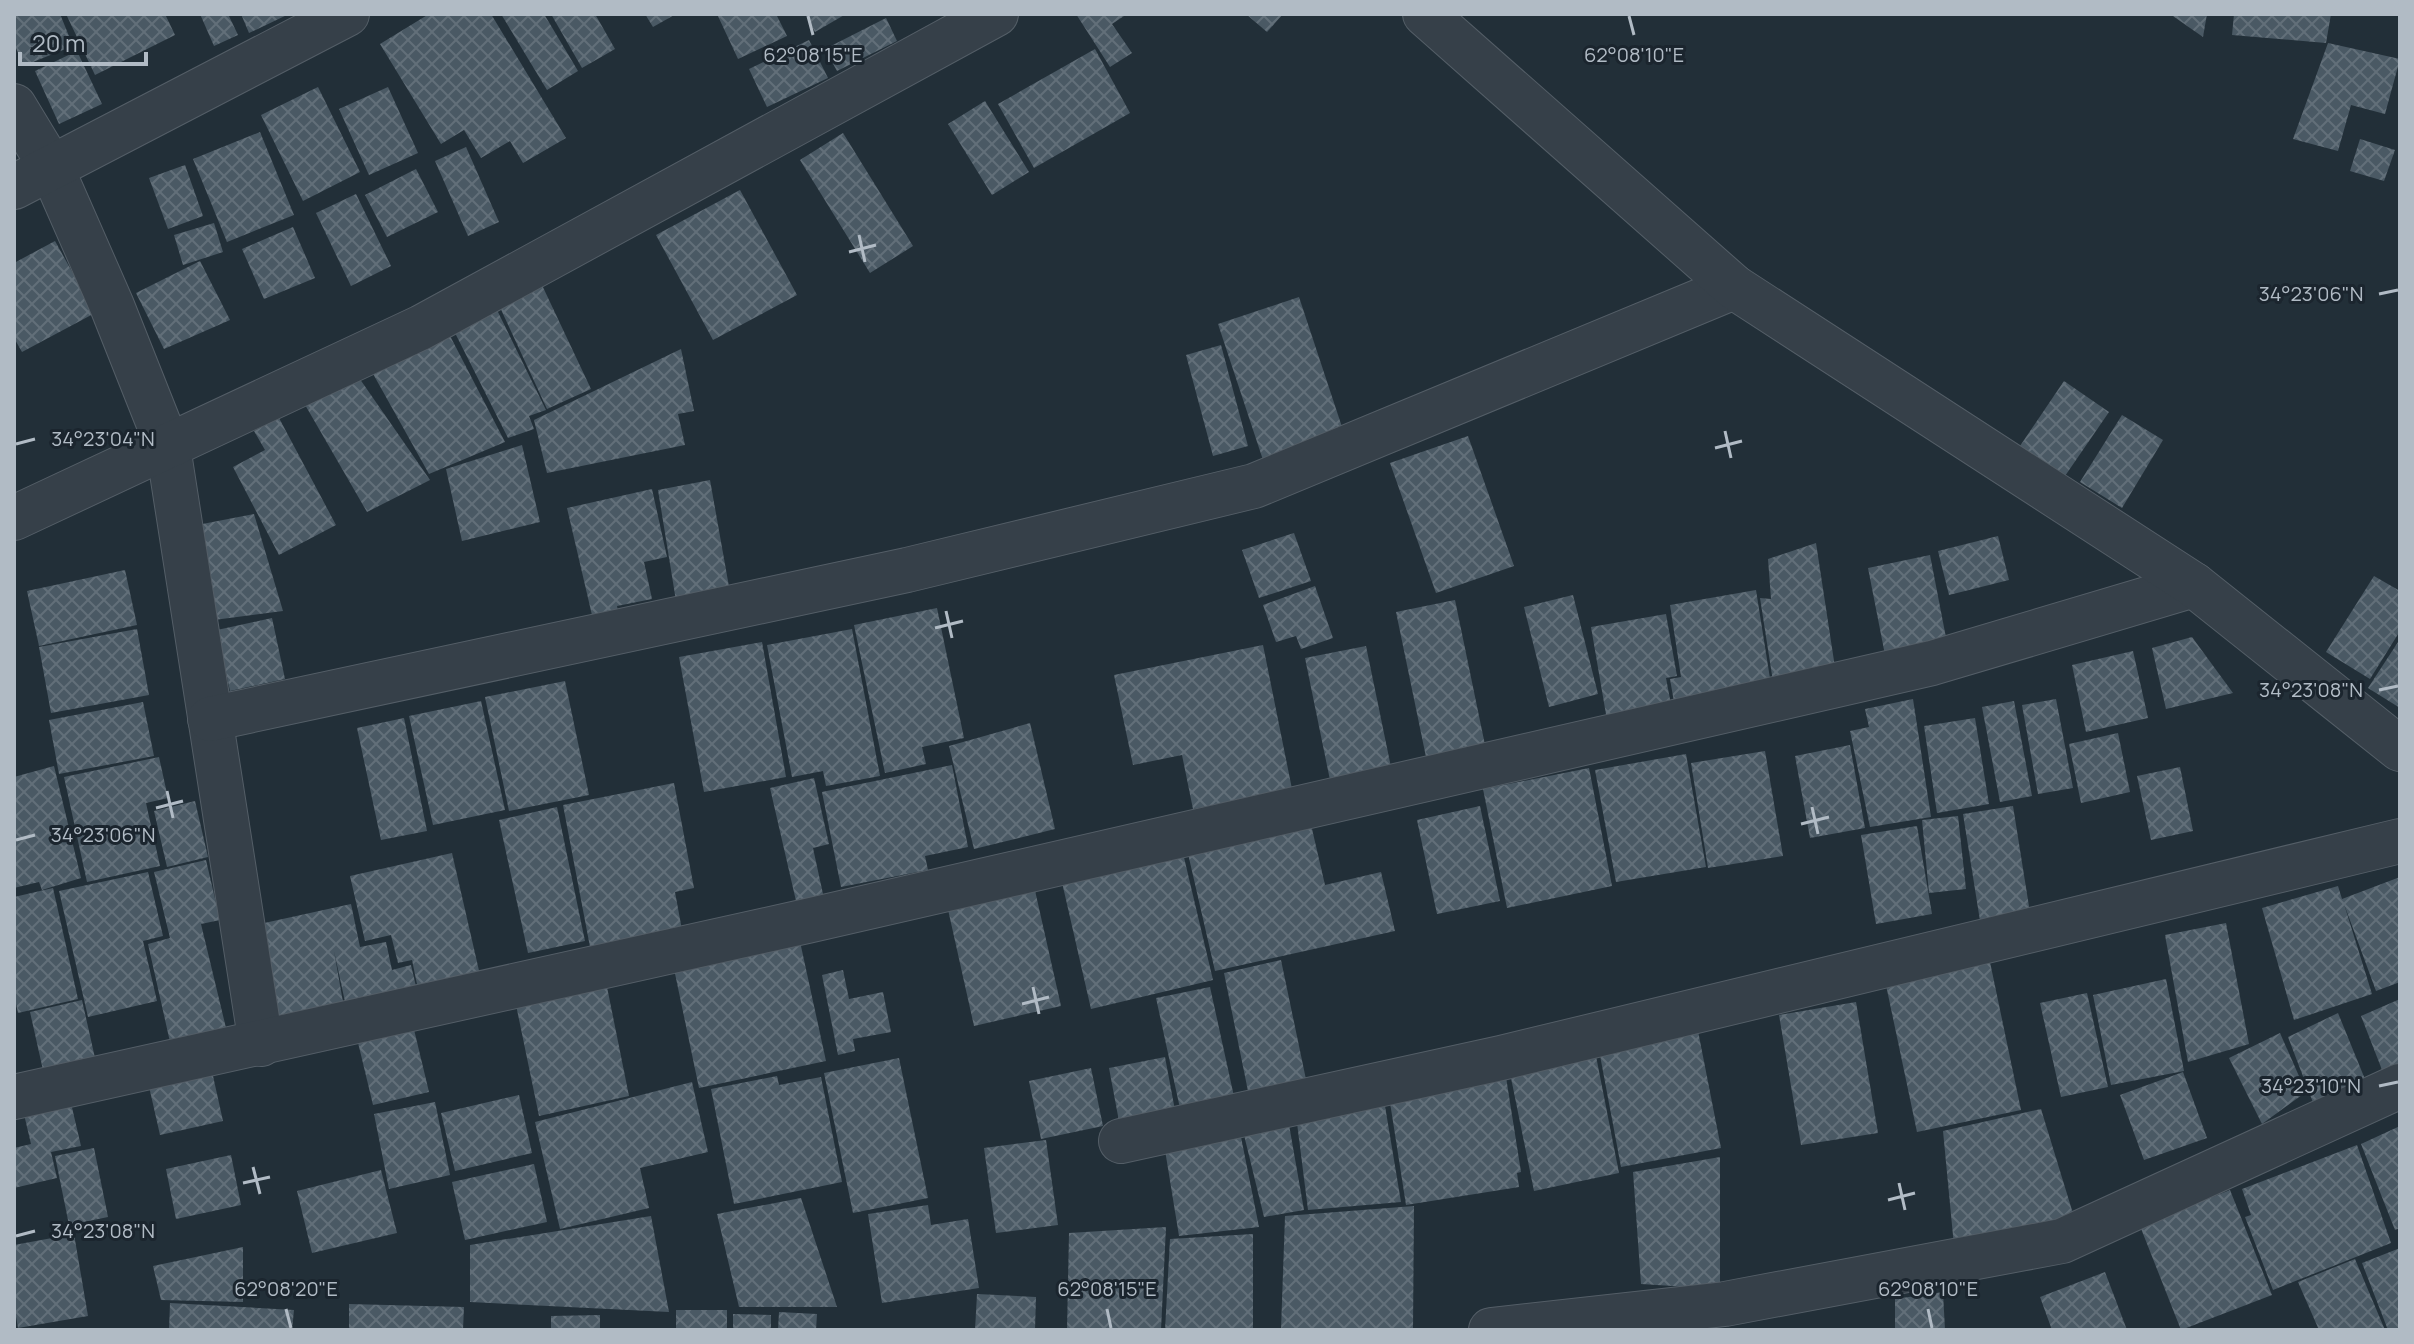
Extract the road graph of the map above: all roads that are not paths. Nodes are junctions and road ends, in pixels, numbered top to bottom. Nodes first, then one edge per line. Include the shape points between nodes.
1 (347, 14) edge
2 (996, 14) edge
3 (1425, 14) edge
4 (14, 106) edge
5 (32, 177) edge
6 (1734, 287) junction
7 (168, 447) junction
8 (14, 518) edge
9 (2194, 585) junction
10 (210, 719) junction
11 (2400, 749) edge
12 (2400, 841) edge
13 (261, 1044) junction
14 (2400, 1086) edge
15 (14, 1097) edge
16 (1121, 1141) dead end
17 (1491, 1330) edge

1 - 5 street
2 - 7 street via 422,327
3 - 6 street
4 - 5 street
5 - 7 street via 112,306
6 - 9 street
6 - 10 street via 1254,486 907,570
7 - 8 street
7 - 10 street
9 - 11 street
9 - 13 street via 1932,663
10 - 13 street
12 - 16 street via 1501,1058
13 - 15 street
14 - 17 street via 2062,1241 1725,1304

